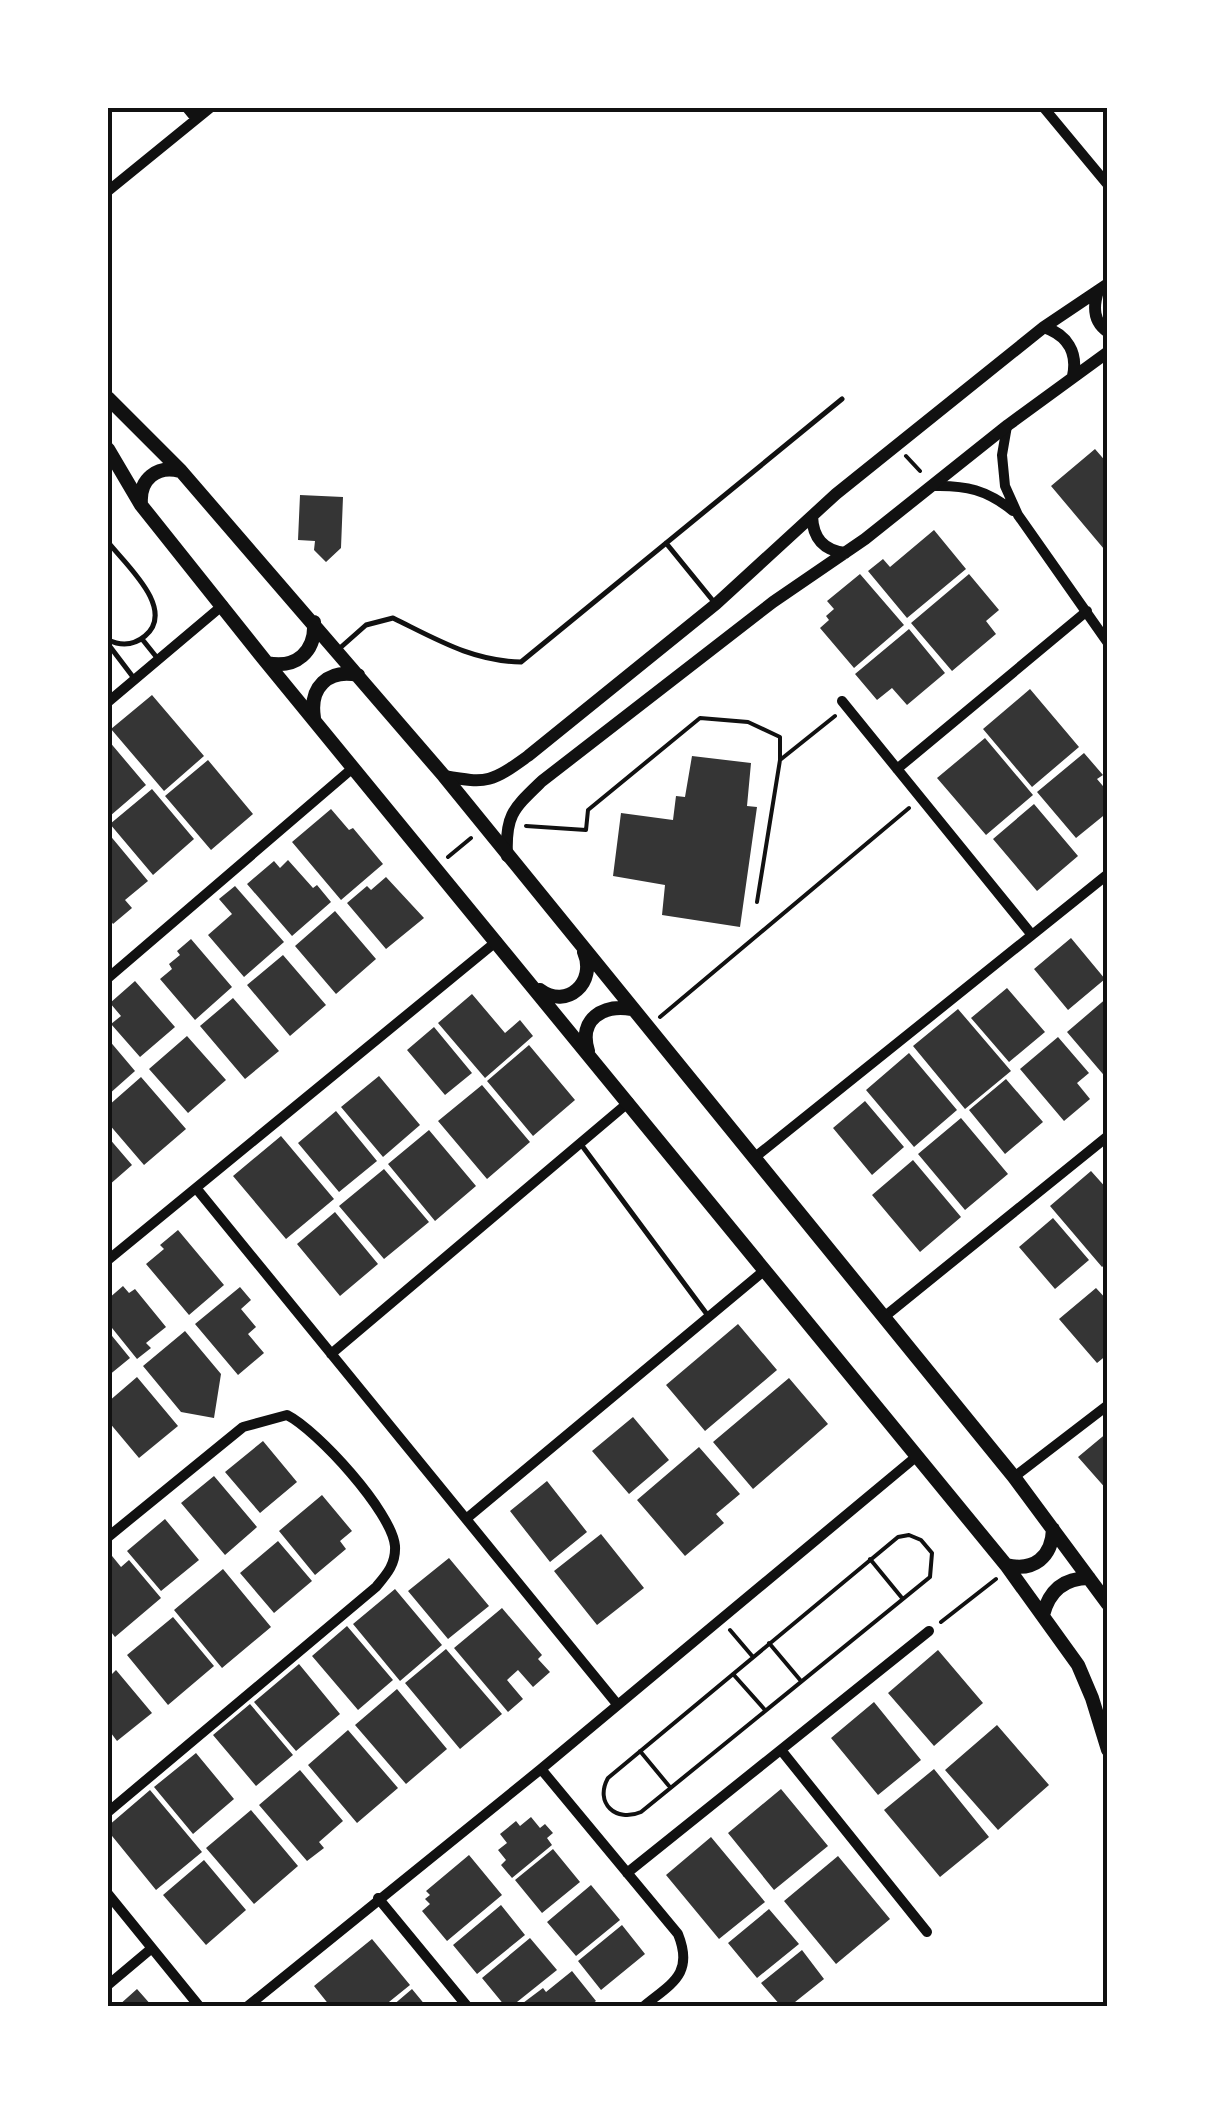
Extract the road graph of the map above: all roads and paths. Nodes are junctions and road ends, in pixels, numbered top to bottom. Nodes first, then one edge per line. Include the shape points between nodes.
1 (186, 108) edge
2 (210, 108) edge
3 (1044, 108) edge
4 (196, 119) junction
5 (1108, 186) edge
6 (108, 192) edge
7 (1103, 287) edge
8 (1044, 327) junction
9 (1108, 332) edge
10 (1108, 352) edge
11 (1073, 376) junction
12 (108, 398) edge
13 (842, 399) dead end
14 (1008, 424) junction
15 (896, 445) junction
16 (108, 449) edge
17 (181, 471) junction
18 (933, 486) junction
19 (141, 506) junction
20 (1018, 514) junction
21 (812, 516) junction
22 (108, 542) edge
23 (666, 543) junction
24 (845, 552) junction
25 (716, 604) junction
26 (223, 605) junction
27 (1087, 611) junction
28 (314, 622) junction
29 (142, 639) junction
30 (108, 642) edge
31 (1108, 644) edge
32 (337, 650) junction
33 (158, 659) junction
34 (268, 663) junction
35 (358, 675) junction
36 (135, 679) junction
37 (108, 702) edge
38 (844, 704) joint
39 (314, 718) junction
40 (780, 760) junction
41 (354, 767) junction
42 (897, 769) junction
43 (444, 776) junction
44 (920, 798) junction
45 (505, 824) junction
46 (484, 827) junction
47 (508, 856) junction
48 (436, 866) junction
49 (1108, 874) edge
50 (757, 902) dead end
51 (1032, 935) junction
52 (498, 940) junction
53 (582, 948) junction
54 (108, 978) edge
55 (536, 986) junction
56 (632, 1009) junction
57 (647, 1028) junction
58 (589, 1052) junction
59 (629, 1102) junction
60 (1108, 1136) edge
61 (580, 1143) junction
62 (754, 1158) junction
63 (196, 1188) junction
64 (108, 1260) edge
65 (765, 1270) junction
66 (709, 1317) junction
67 (884, 1317) junction
68 (331, 1354) junction
69 (1108, 1405) edge
70 (917, 1456) junction
71 (1014, 1477) junction
72 (466, 1519) junction
73 (1053, 1529) junction
74 (108, 1537) edge
75 (870, 1560) junction
76 (1008, 1567) junction
77 (1089, 1578) junction
78 (902, 1599) junction
79 (1108, 1604) edge
80 (1044, 1615) junction
81 (722, 1620) junction
82 (929, 1632) joint
83 (769, 1644) junction
84 (753, 1658) junction
85 (733, 1674) junction
86 (802, 1681) junction
87 (617, 1704) junction
88 (765, 1710) junction
89 (781, 1750) junction
90 (1108, 1750) edge
91 (640, 1752) junction
92 (541, 1769) junction
93 (671, 1787) junction
94 (108, 1812) edge
95 (627, 1873) junction
96 (108, 1894) edge
97 (378, 1898) junction
98 (928, 1932) dead end
99 (152, 1948) junction
100 (108, 1985) edge
101 (200, 2006) edge
102 (248, 2006) edge
103 (467, 2006) edge
104 (644, 2006) edge

1 - 4 street
2 - 4 street
3 - 5 street
4 - 6 street
7 - 8 street
7 - 9 street via 1094,304
8 - 11 street via 1070,345
8 - 15 street
10 - 11 street
11 - 14 street
12 - 17 main road
13 - 23 lane
14 - 18 street
14 - 20 street via 1005,486
15 - 18 path
15 - 21 street
16 - 19 main road
17 - 19 main road via 150,476
17 - 28 main road
18 - 20 street via 964,485
18 - 24 street
19 - 26 main road
20 - 27 street
21 - 24 street via 816,538
21 - 25 street
22 - 29 lane via 154,602 156,615
23 - 25 lane
23 - 32 lane via 520,662 490,662 393,618 366,625
24 - 45 street via 542,781
25 - 43 street via 502,774 481,783
26 - 33 street
26 - 34 main road
27 - 31 street
27 - 42 street
28 - 32 main road
28 - 34 main road via 303,657
29 - 30 lane
29 - 33 lane
30 - 36 lane
32 - 35 main road
33 - 36 street
34 - 39 main road
35 - 39 main road via 322,682 314,693
35 - 43 main road
36 - 37 street
38 - 40 path
38 - 42 street
39 - 41 main road
40 - 45 path via 780,737 748,722 700,718 588,810 586,830
40 - 50 path
41 - 48 main road
41 - 54 street
42 - 44 street
43 - 46 main road
44 - 51 street
44 - 57 path
45 - 47 street
46 - 47 main road
46 - 48 path
47 - 53 main road
48 - 52 main road
49 - 51 street
51 - 62 street
52 - 55 main road
52 - 63 street
53 - 55 main road via 589,962 578,991 548,996
53 - 56 main road
55 - 58 main road
56 - 57 main road
56 - 58 main road via 593,1016 586,1027
57 - 62 main road
58 - 59 main road
59 - 61 street
59 - 65 main road
60 - 67 street
61 - 66 lane
61 - 68 street
62 - 67 main road
63 - 64 street
63 - 68 street
65 - 66 street
65 - 70 main road
66 - 72 street
67 - 71 main road
68 - 72 street
69 - 71 street
70 - 76 main road
70 - 81 street
71 - 73 main road
72 - 87 street
73 - 76 main road via 1041,1561
73 - 77 main road
74 - 94 street via 243,1428 287,1414 318,1436 382,1514 396,1550 376,1587
75 - 78 path
75 - 78 path via 898,1536 922,1540 933,1569
75 - 83 path
76 - 80 main road
76 - 82 path
77 - 79 main road
77 - 80 main road via 1058,1586
78 - 86 path
80 - 90 main road via 1078,1665
81 - 84 path
81 - 87 street
82 - 89 street
83 - 84 path
83 - 86 path
84 - 85 path
85 - 88 path
85 - 91 path
86 - 88 path
87 - 92 street
88 - 93 path
89 - 95 street
89 - 98 street
91 - 93 path
91 - 93 path via 608,1778 606,1806 630,1816
92 - 95 street
92 - 97 street
95 - 104 street via 683,1948 678,1978
96 - 99 street
97 - 102 street
97 - 103 street
99 - 100 street
99 - 101 street

